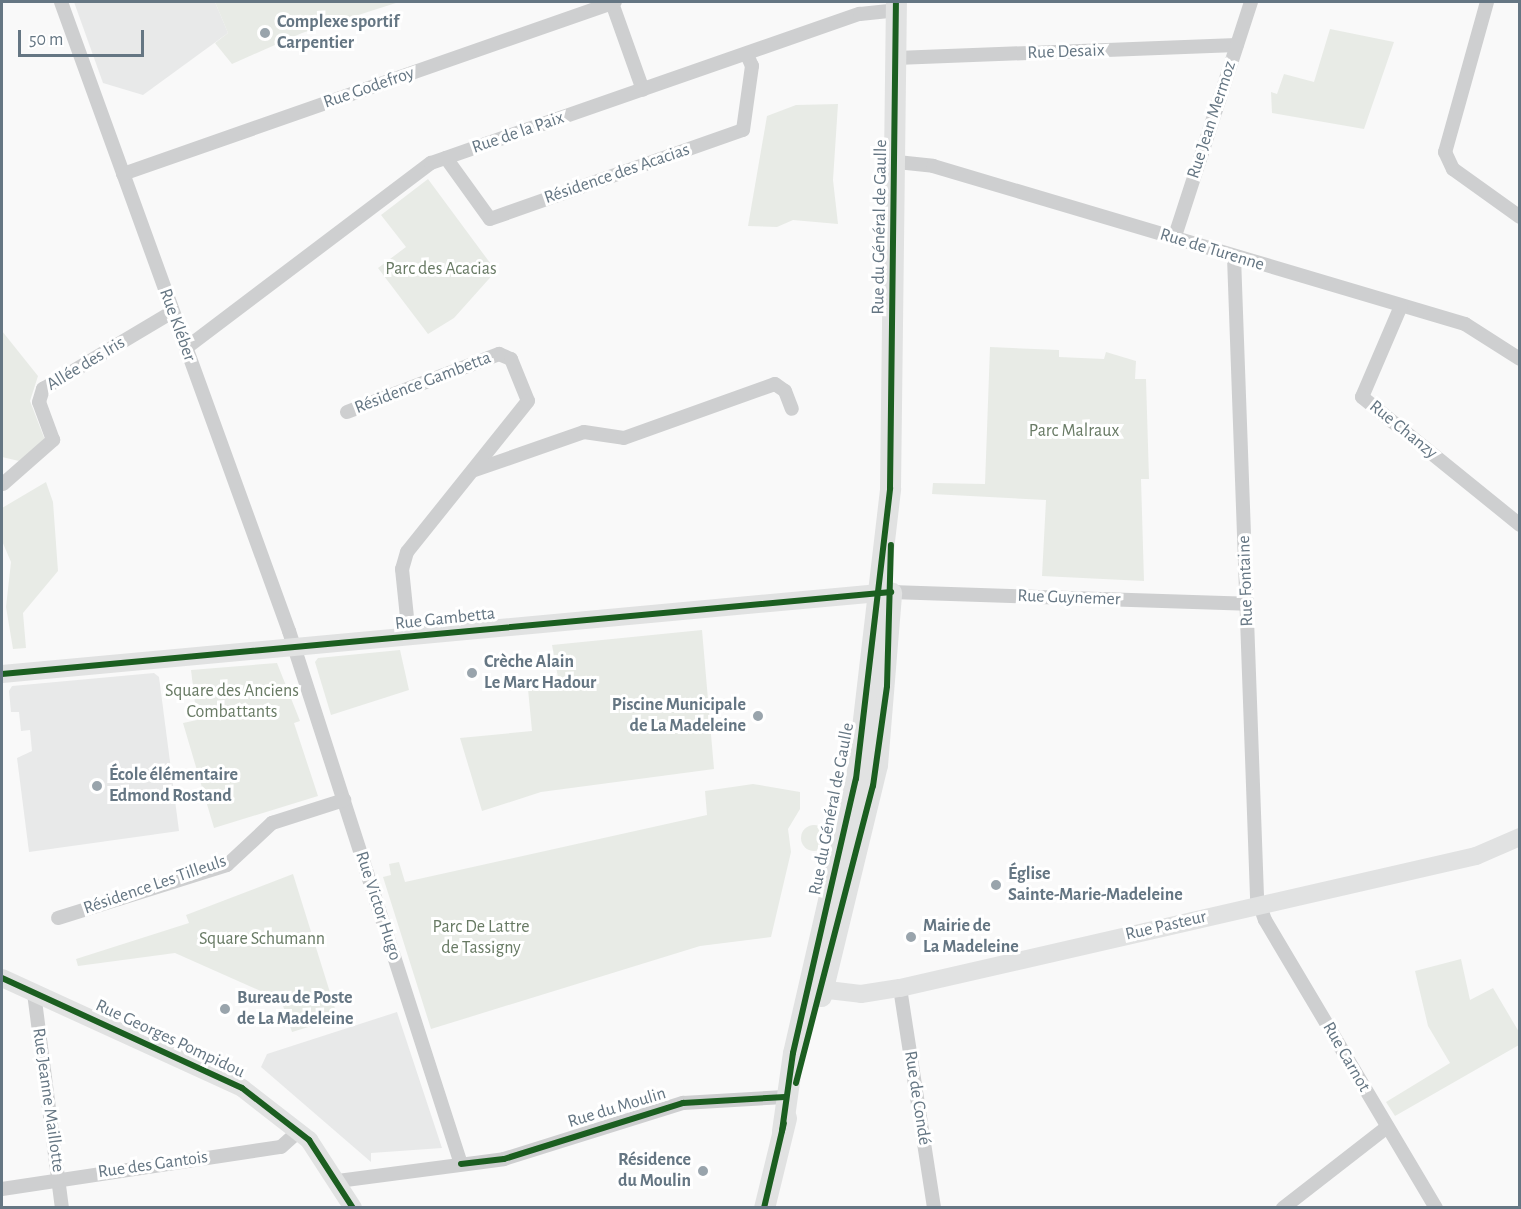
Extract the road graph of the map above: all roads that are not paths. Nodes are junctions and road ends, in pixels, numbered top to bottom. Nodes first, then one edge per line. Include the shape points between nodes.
1 (61, 2) edge
2 (613, 2) edge
3 (1251, 2) edge
4 (1487, 2) edge
5 (896, 6) edge
6 (1237, 45) junction
7 (747, 55) junction
8 (896, 58) junction
9 (643, 90) junction
10 (446, 158) junction
11 (897, 162) junction
12 (123, 174) junction
13 (1520, 217) edge
14 (1174, 239) junction
15 (1234, 257) junction
16 (1401, 306) junction
17 (172, 312) junction
18 (186, 348) junction
19 (1520, 359) edge
20 (792, 410) dead end
21 (347, 412) dead end
22 (475, 470) junction
23 (2, 483) edge
24 (1520, 525) edge
25 (884, 593) junction
26 (1247, 604) junction
27 (409, 637) junction
28 (294, 648) junction
29 (2, 674) edge
30 (344, 800) junction
31 (1520, 837) edge
32 (1259, 904) junction
33 (58, 918) dead end
34 (2, 978) edge
35 (900, 988) junction
36 (816, 989) junction
37 (34, 993) junction
38 (785, 1097) junction
39 (1387, 1127) junction
40 (299, 1131) junction
41 (782, 1131) junction
42 (461, 1164) junction
43 (59, 1179) junction
44 (338, 1181) junction
45 (2, 1189) edge
46 (62, 1208) edge
47 (353, 1208) edge
48 (764, 1208) edge
49 (934, 1208) edge
50 (1282, 1208) edge
51 (1436, 1208) edge

1 - 12 street, Rue Kléber
2 - 9 street
2 - 12 street, Rue Godefroy
3 - 6 street, Rue Jean Mermoz
4 - 13 street via 1445,152 1453,169
5 - 7 street, Rue de la Paix via 867,12
5 - 8 main road, Rue du Général de Gaulle
6 - 8 street, Rue Desaix
6 - 14 street, Rue Jean Mermoz
7 - 9 street, Rue de la Paix
7 - 10 street, Résidence des Acacias via 752,66 742,130 490,219
8 - 11 main road, Rue du Général de Gaulle
9 - 10 street, Rue de la Paix
10 - 18 street, Rue de la Paix via 413,174
11 - 14 street, Rue de Turenne via 933,166
11 - 25 main road, Rue du Général de Gaulle
12 - 17 street, Rue Kléber
14 - 15 street, Rue de Turenne
15 - 16 street, Rue de Turenne
15 - 26 street, Rue Fontaine
16 - 19 street, Rue de Turenne via 1475,328
16 - 24 street, Rue Chanzy via 1362,397
17 - 18 street, Rue Kléber
17 - 23 street, Allée des Iris via 43,389 39,402 53,440
18 - 28 street, Rue Kléber
20 - 22 street via 785,391 775,384 624,438 584,432
21 - 22 street, Résidence Gambetta via 500,354 511,359 528,401
22 - 27 street, Résidence Gambetta via 407,552 402,569
25 - 26 street, Rue Guynemer
25 - 27 street, Rue Gambetta
25 - 36 main road, Rue du Général de Gaulle via 856,779
26 - 32 street, Rue Fontaine
27 - 28 street, Rue Gambetta
28 - 29 street, Rue Gambetta
28 - 30 street, Rue Victor Hugo
30 - 33 street, Résidence Les Tilleuls via 272,823 227,865
30 - 42 street, Rue Victor Hugo
31 - 32 street, Rue Pasteur via 1476,856
32 - 35 street, Rue Pasteur
32 - 39 street, Rue Carnot
34 - 37 street, Rue Georges Pompidou
35 - 36 street, Rue Pasteur via 861,994
35 - 49 street, Rue de Condé
36 - 38 main road, Rue du Général de Gaulle
36 - 41 main road, Rue du Général de Gaulle
37 - 40 street, Rue Georges Pompidou via 222,1077
37 - 43 street, Rue Jeanne Maillotte
38 - 41 main road, Rue du Général de Gaulle
38 - 42 street, Rue du Moulin via 683,1103 504,1159
39 - 50 street
39 - 51 street, Rue Carnot
40 - 43 street, Rue des Gantois via 281,1147
40 - 44 street, Rue Georges Pompidou
41 - 48 main road, Rue du Général de Gaulle
42 - 44 street, Rue du Moulin
43 - 45 street, Rue des Gantois
43 - 46 street, Rue Jeanne Maillotte
44 - 47 street, Rue Georges Pompidou

